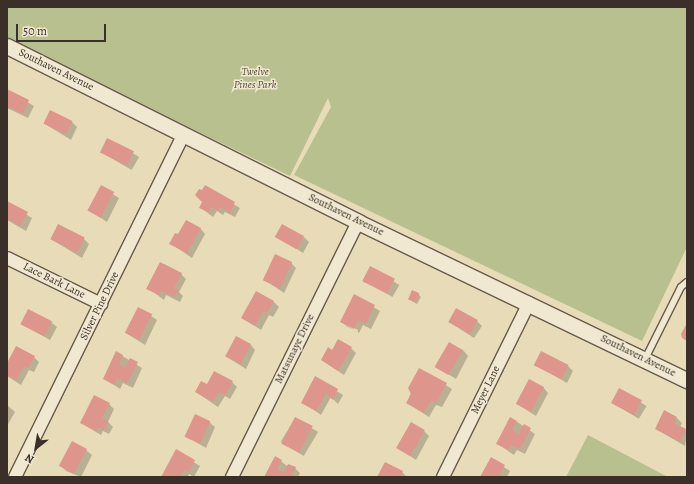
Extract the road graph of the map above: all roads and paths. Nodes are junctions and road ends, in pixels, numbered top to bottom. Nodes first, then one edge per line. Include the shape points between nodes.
1 (7, 46) edge
2 (184, 134) junction
3 (358, 222) junction
4 (7, 258) edge
5 (687, 282) edge
6 (529, 303) junction
7 (101, 304) junction
8 (645, 360) junction
9 (687, 380) edge
10 (15, 477) edge
11 (232, 477) edge
12 (443, 477) edge

1 - 2 street, Southaven Avenue
2 - 3 street, Southaven Avenue
2 - 7 street, Silver Pine Drive
3 - 6 street, Southaven Avenue
3 - 11 street, Matsunaye Drive
4 - 7 street, Lace Bark Lane
5 - 8 lane via 681,287
6 - 8 street, Southaven Avenue
6 - 12 street, Meyer Lane
7 - 10 street, Silver Pine Drive
8 - 9 street, Southaven Avenue

